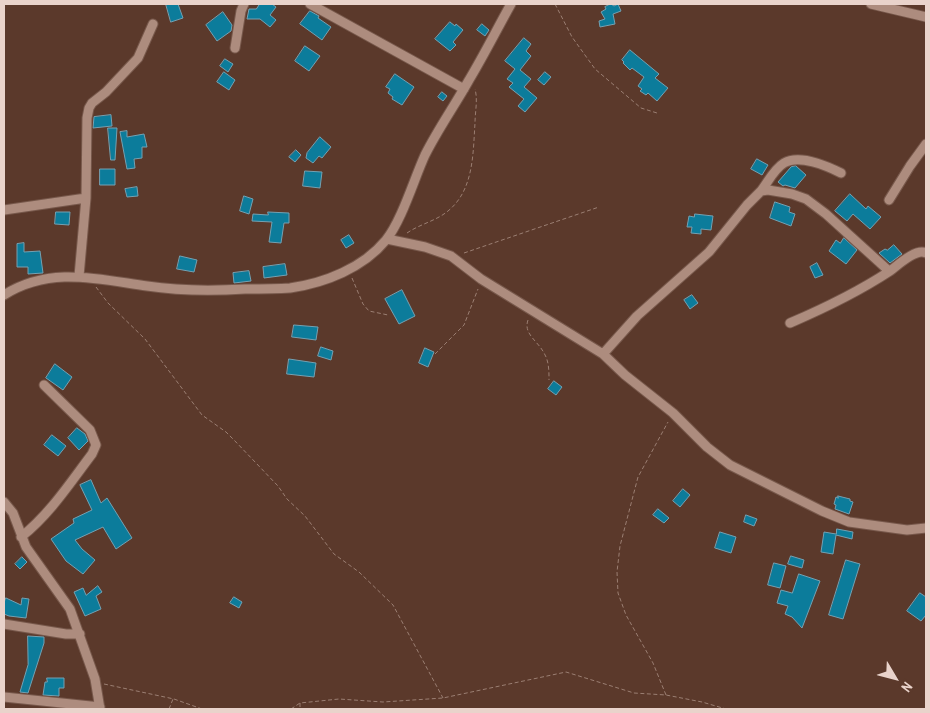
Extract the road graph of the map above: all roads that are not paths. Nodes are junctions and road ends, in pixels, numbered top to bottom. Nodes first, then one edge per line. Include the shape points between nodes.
1 (244, 4) edge
2 (310, 4) edge
3 (511, 4) edge
4 (872, 4) edge
5 (926, 18) edge
6 (153, 24) dead end
7 (235, 48) dead end
8 (464, 89) junction
9 (926, 144) edge
10 (841, 173) dead end
11 (761, 191) junction
12 (86, 198) junction
13 (889, 200) dead end
14 (4, 210) edge
15 (387, 239) junction
16 (926, 253) edge
17 (890, 271) junction
18 (83, 276) junction
19 (4, 295) edge
20 (790, 323) dead end
21 (603, 354) junction
22 (44, 386) dead end
23 (4, 502) edge
24 (926, 528) edge
25 (21, 537) junction
26 (4, 624) edge
27 (80, 634) junction
28 (4, 697) edge
29 (100, 708) edge

1 - 7 street
2 - 8 street
3 - 8 street
4 - 5 street
6 - 12 street via 138,58 89,108
8 - 15 street via 426,153
9 - 13 street
10 - 11 street via 814,162 790,161 778,168
11 - 17 street via 806,199
11 - 21 street via 709,252 637,316
12 - 14 street
12 - 18 street
15 - 18 street via 369,257 348,270 290,288 177,290
15 - 21 street via 451,256 481,279
16 - 17 street via 908,257
17 - 20 street via 829,306
18 - 19 street via 33,282
21 - 24 street via 673,412 730,466 849,522 907,530
22 - 25 street via 90,430 96,445 47,512
23 - 25 street via 13,513
25 - 27 street via 63,597
26 - 27 street
27 - 29 street
28 - 29 street

